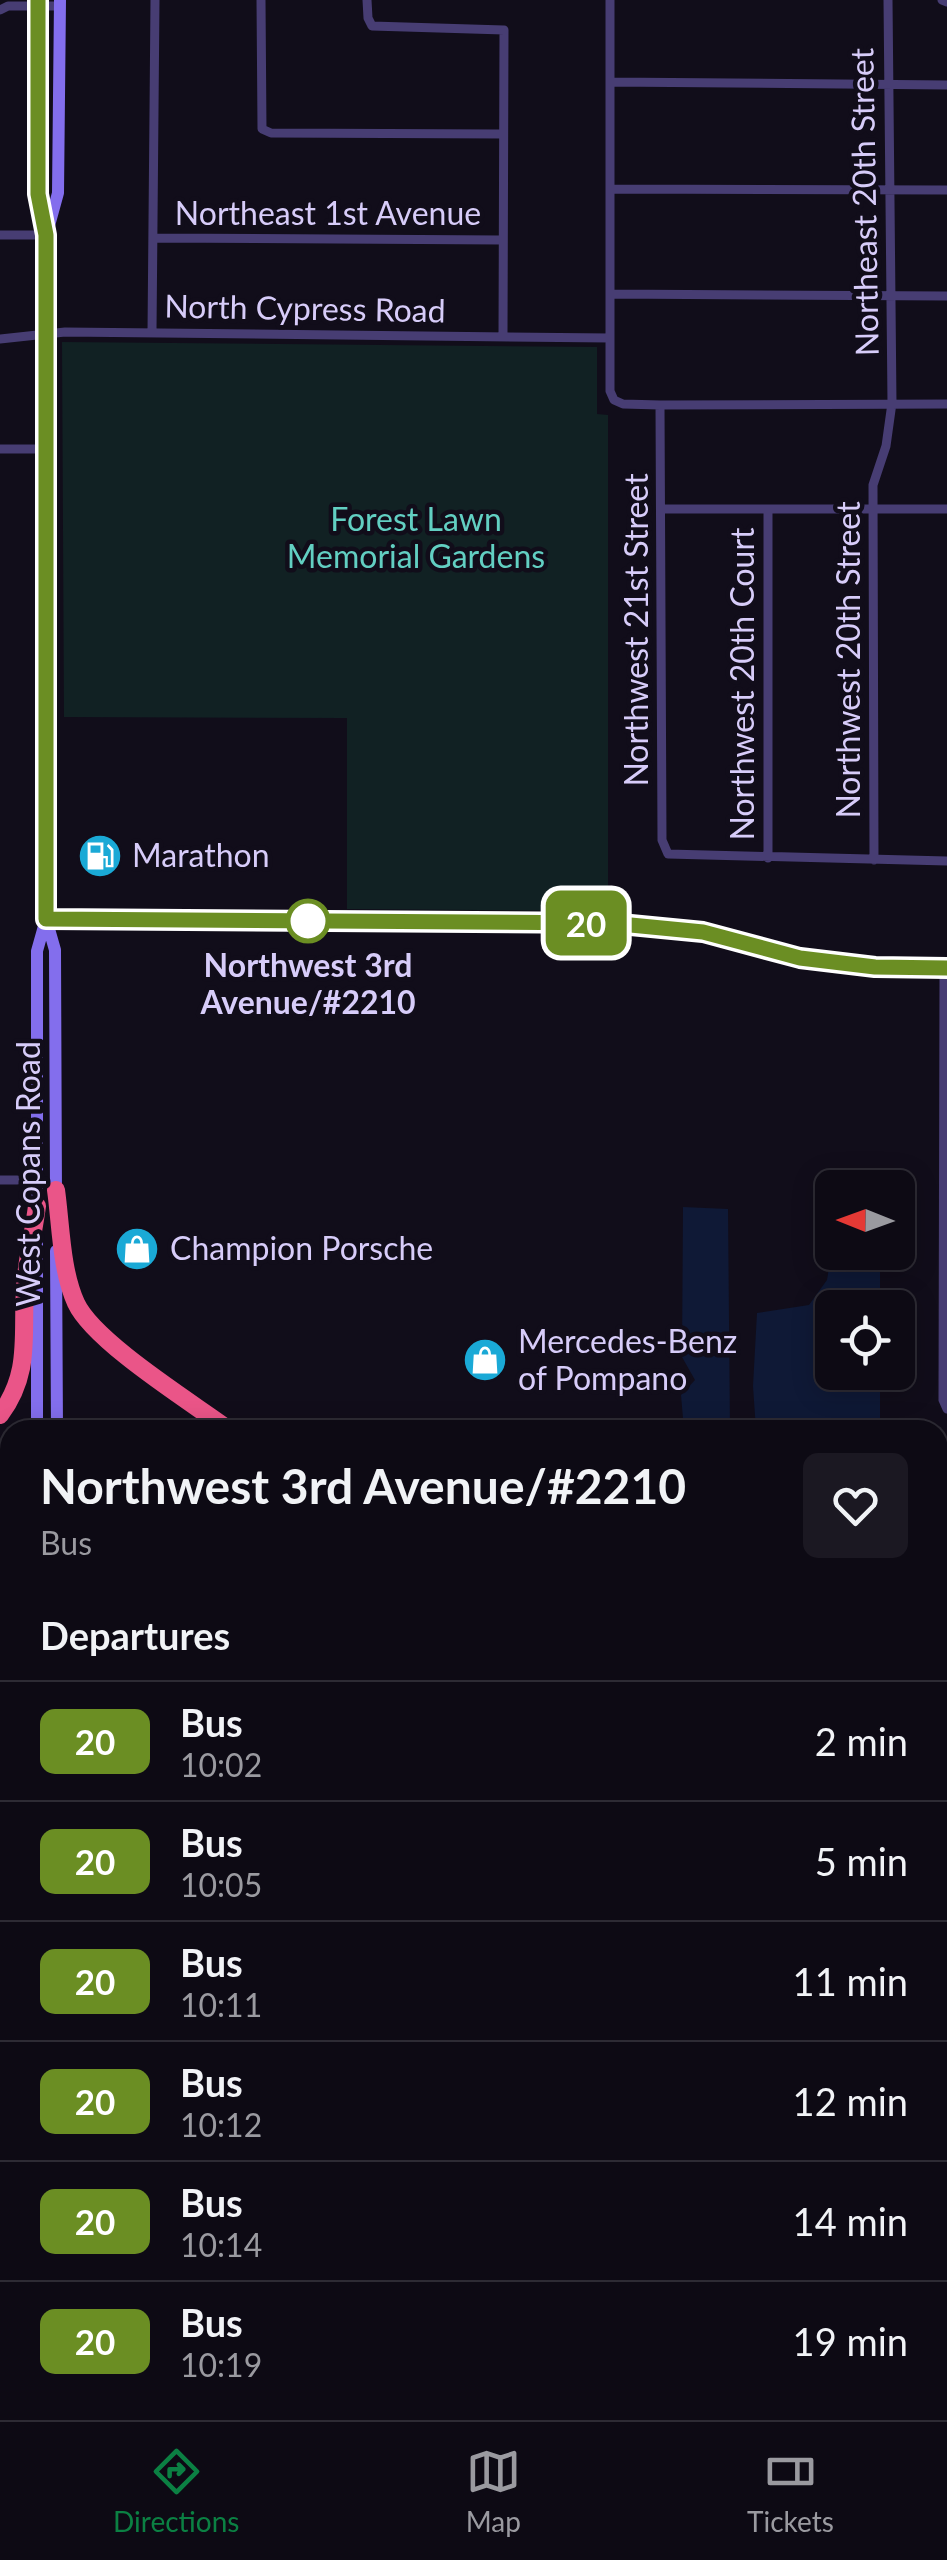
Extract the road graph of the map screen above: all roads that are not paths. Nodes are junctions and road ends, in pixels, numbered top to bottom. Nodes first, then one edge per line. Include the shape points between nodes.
1 (155, 0) edge
2 (261, 0) edge
3 (367, 0) edge
4 (610, 0) edge
5 (888, 0) edge
6 (38, 3) edge
7 (60, 3) edge
8 (0, 10) edge
9 (610, 82) junction
10 (889, 85) junction
11 (947, 85) edge
12 (502, 134) junction
13 (610, 189) junction
14 (890, 189) junction
15 (947, 190) edge
16 (0, 235) edge
17 (46, 235) junction
18 (154, 238) junction
19 (502, 240) junction
20 (610, 294) junction
21 (890, 296) junction
22 (947, 296) edge
23 (152, 332) junction
24 (45, 333) junction
25 (503, 337) junction
26 (610, 338) junction
27 (0, 339) edge
28 (660, 404) junction
29 (892, 404) junction
30 (947, 404) edge
31 (45, 448) junction
32 (0, 449) edge
33 (874, 508) junction
34 (947, 509) edge
35 (662, 510) junction
36 (768, 510) junction
37 (768, 858) junction
38 (874, 860) junction
39 (947, 861) edge
40 (46, 919) junction
41 (945, 968) edge
42 (0, 1180) edge
43 (17, 1180) dead end
44 (56, 1190) junction
45 (38, 1206) junction
46 (947, 1409) edge
47 (0, 1416) edge
48 (37, 1420) edge
49 (57, 1420) edge
50 (216, 1420) edge

1 - 18 street
2 - 12 street via 262,128 270,133
3 - 12 street via 372,26 504,30
4 - 9 street
5 - 10 street, Northeast 20th Street
6 - 7 street
6 - 8 street
6 - 17 main road via 38,194
7 - 17 main road via 58,194
9 - 10 street
9 - 13 street
10 - 11 street
10 - 14 street, Northeast 20th Street
12 - 19 street
13 - 14 street
13 - 20 street
14 - 15 street
14 - 21 street, Northeast 20th Street
16 - 17 street
17 - 24 main road, West Copans Road
18 - 19 street, Northeast 1st Avenue
18 - 23 street
19 - 25 street
20 - 21 street
20 - 26 street
21 - 22 street
21 - 29 street, Northeast 20th Street
23 - 24 street, North Cypress Road
23 - 25 street, North Cypress Road
24 - 27 street, North Cypress Road
24 - 31 main road, West Copans Road
25 - 26 street, North Cypress Road
26 - 28 street via 614,400
28 - 29 street
28 - 35 street, Northwest 21st Street
29 - 30 street
29 - 33 street, Northwest 20th Street
31 - 32 street
31 - 40 main road, West Copans Road
33 - 34 street
33 - 36 street
33 - 38 street, Northwest 20th Street
35 - 36 street
35 - 37 street, Northwest 21st Street via 662,840 668,854
36 - 37 street, Northwest 20th Court
37 - 38 street
38 - 39 street
40 - 41 street via 610,923 703,932 800,958
40 - 44 main road, West Copans Road via 55,950
40 - 45 main road, West Copans Road via 37,951
41 - 46 street
42 - 43 street
44 - 49 main road, West Copans Road
44 - 50 highway via 70,1285 85,1318
45 - 47 highway via 26,1279 24,1362
45 - 48 main road, West Copans Road

